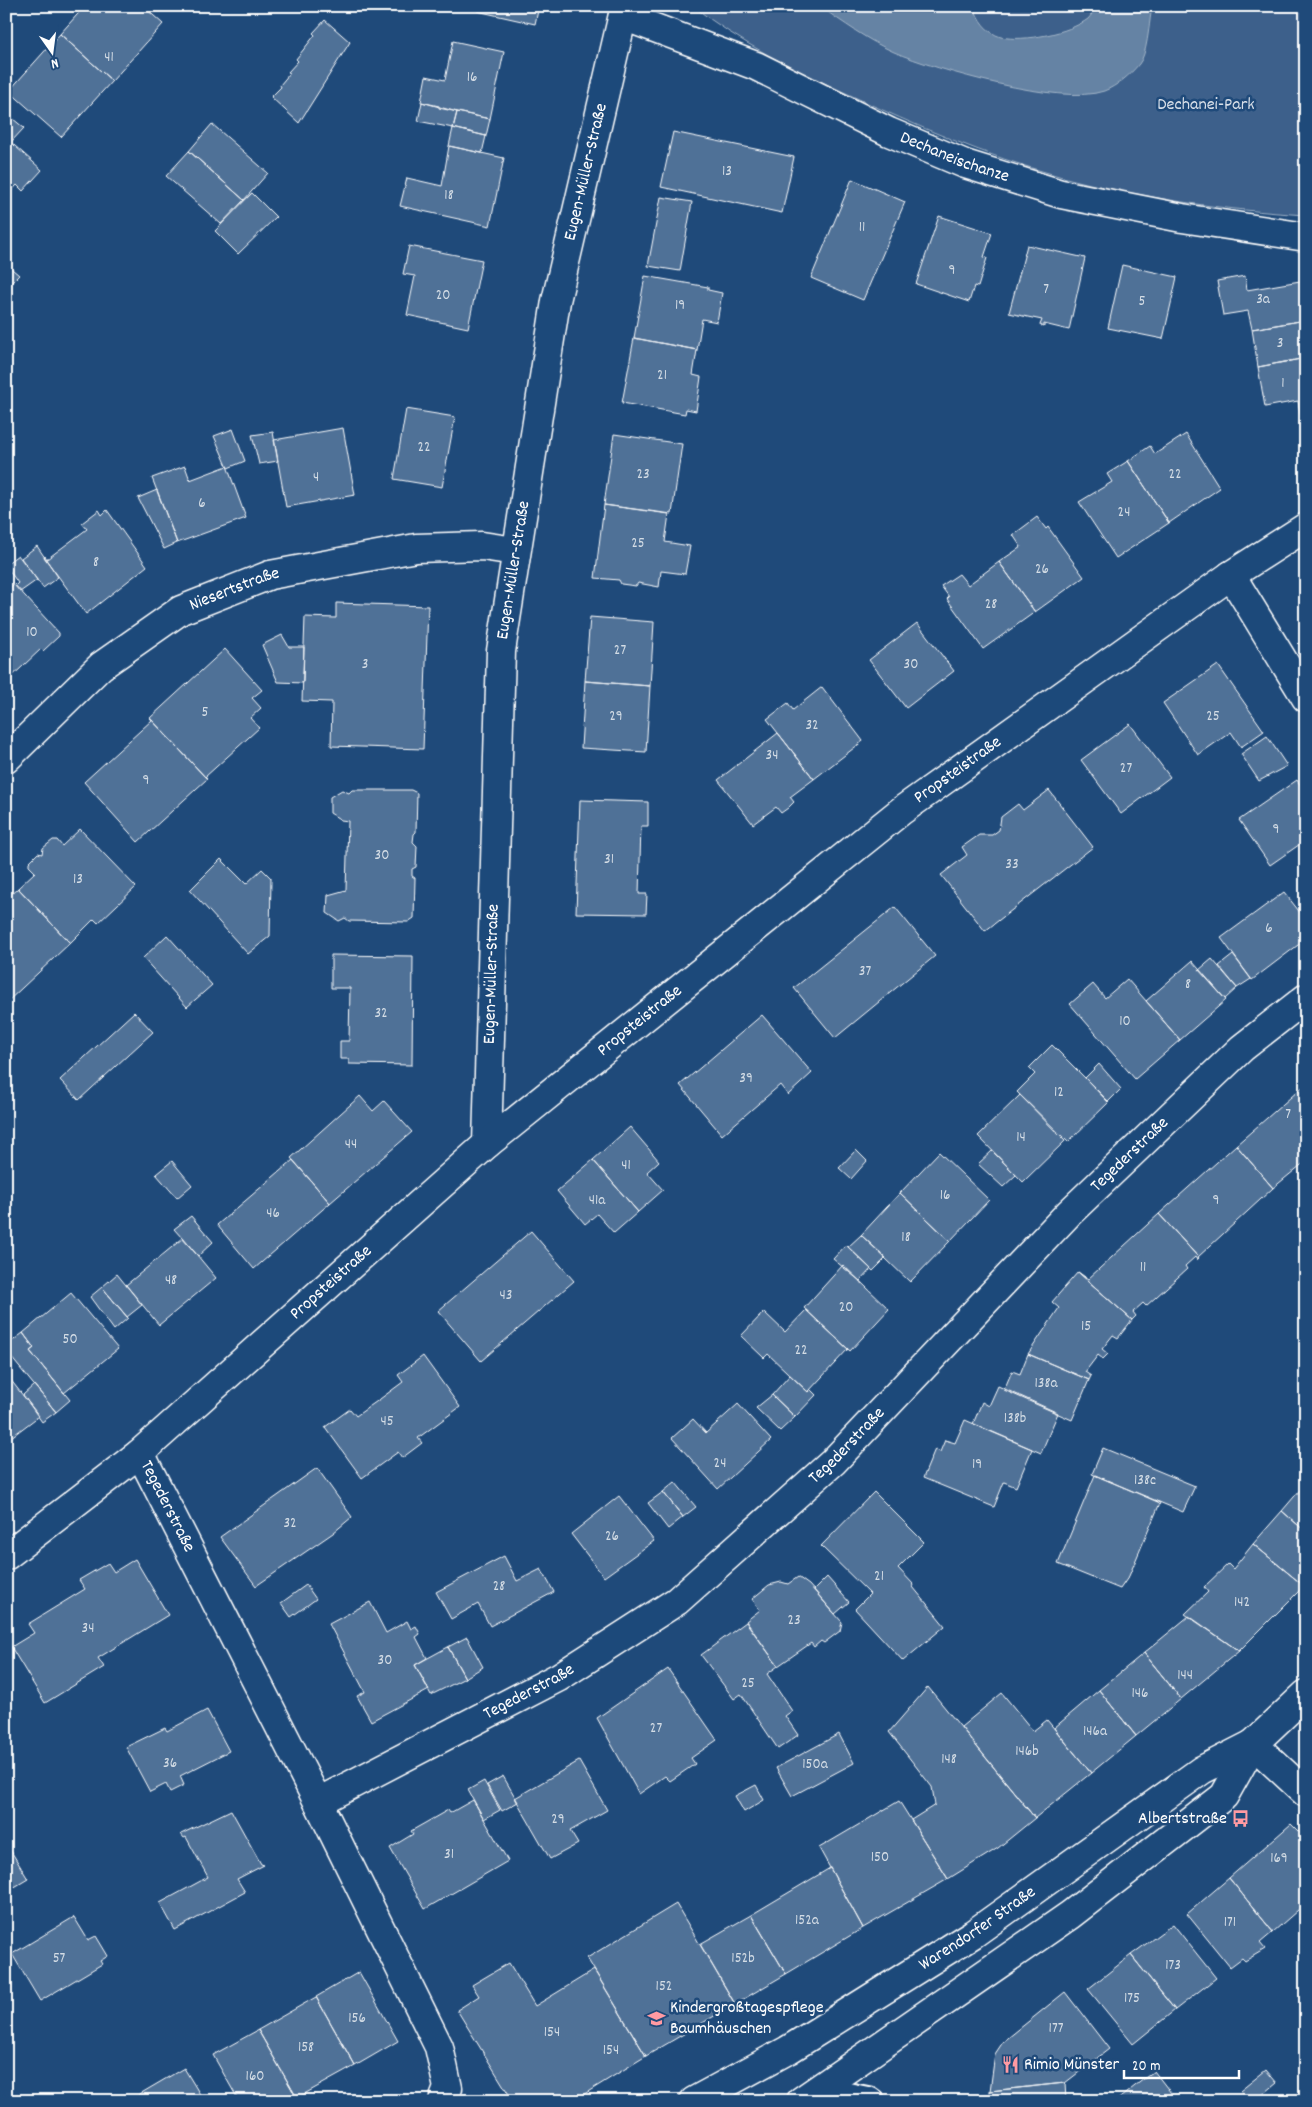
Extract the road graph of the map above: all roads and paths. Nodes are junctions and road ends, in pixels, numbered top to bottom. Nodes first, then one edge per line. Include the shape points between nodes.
1 (624, 11) edge
2 (1306, 237) edge
3 (1306, 527) edge
4 (515, 551) junction
5 (1232, 575) junction
6 (1306, 698) edge
7 (6, 759) edge
8 (1306, 998) edge
9 (487, 1144) junction
10 (140, 1452) junction
11 (6, 1556) edge
12 (1306, 1694) edge
13 (1252, 1744) junction
14 (1306, 1793) edge
15 (318, 1802) junction
16 (811, 2095) edge
17 (443, 2101) edge
18 (694, 2101) edge
19 (874, 2101) edge

1 - 2 street, Dechaneischanze via 756,66 889,132 965,164 1061,194 1182,218
1 - 4 street, Eugen-Müller-Straße via 556,301
3 - 5 street, Propsteistraße
4 - 7 street, Niesertstraße via 482,546 416,548 270,575 180,610 101,666
4 - 9 street, Eugen-Müller-Straße via 500,651
5 - 6 street
5 - 9 street, Propsteistraße via 901,811
8 - 15 street, Tegederstraße via 1242,1048 1069,1213 833,1462 677,1601 559,1677
9 - 10 street, Propsteistraße
10 - 11 street, Propsteistraße
10 - 15 street, Tegederstraße
12 - 13 street, Warendorfer Straße
13 - 14 street
13 - 16 street, Warendorfer Straße via 1224,1796 1070,1915
13 - 18 street, Warendorfer Straße via 1202,1770 965,1939 788,2050
15 - 17 street, Tegederstraße via 439,2047 448,2088
16 - 19 lane via 870,2098

